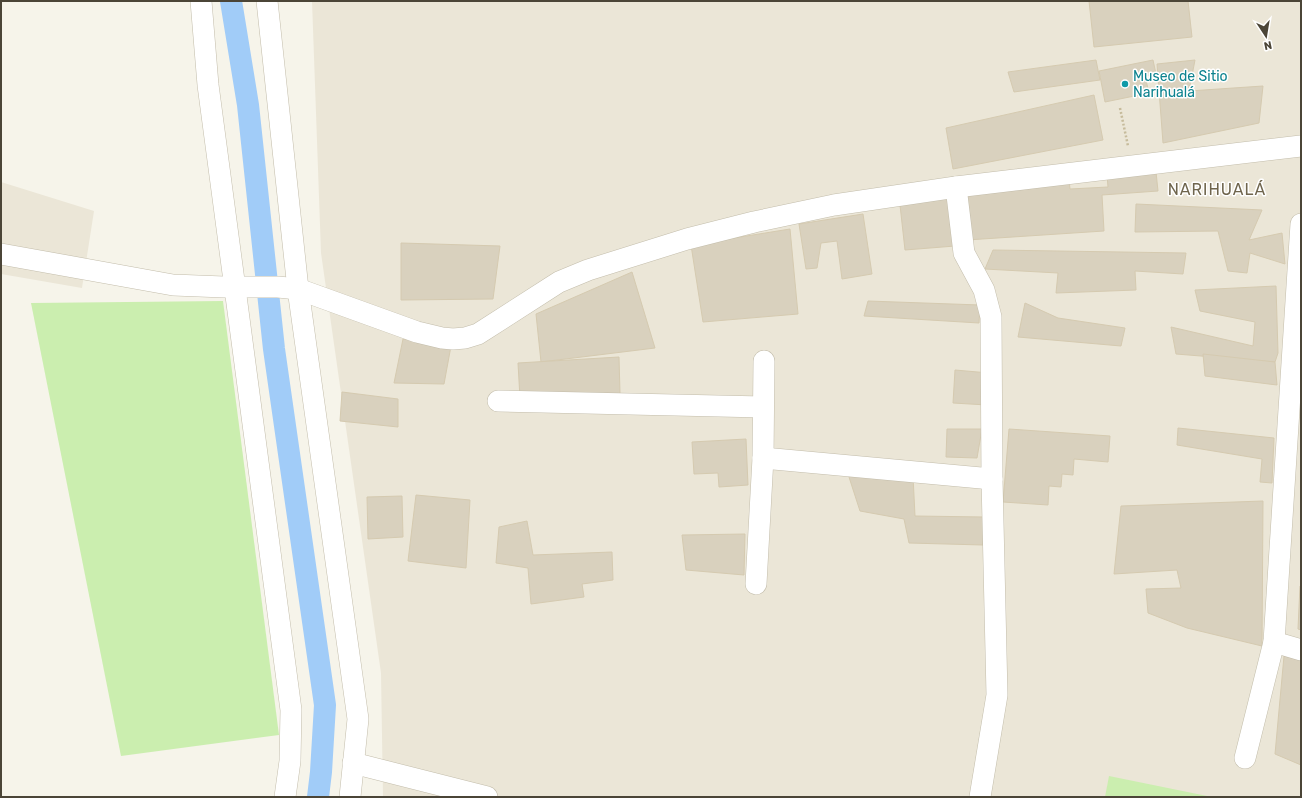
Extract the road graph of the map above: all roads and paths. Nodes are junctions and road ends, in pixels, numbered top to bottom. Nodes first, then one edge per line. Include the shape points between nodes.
1 (201, 1) edge
2 (267, 1) edge
3 (1120, 108) dead end
4 (1301, 146) edge
5 (1132, 166) junction
6 (956, 187) junction
7 (1301, 224) edge
8 (1, 254) edge
9 (241, 287) junction
10 (298, 289) junction
11 (764, 361) dead end
12 (498, 401) dead end
13 (763, 407) junction
14 (763, 458) junction
15 (992, 479) junction
16 (756, 584) dead end
17 (1274, 642) junction
18 (1301, 650) edge
19 (1245, 758) dead end
20 (353, 763) junction
21 (285, 797) edge
22 (350, 797) edge
23 (487, 797) edge
24 (980, 797) edge

1 - 9 street via 208,85
2 - 10 street
3 - 5 path
4 - 5 street
5 - 6 street
6 - 10 street via 834,205 754,222 679,242 588,270 559,282 483,330 465,338 442,338 417,332
6 - 15 street via 964,254 984,290 992,317
7 - 17 street
8 - 9 street via 173,285
9 - 10 street via 278,286
9 - 21 street via 291,710 290,761
10 - 20 street via 358,719
11 - 13 street
12 - 13 street
13 - 14 street
14 - 15 street
14 - 16 street
15 - 24 street via 997,695
17 - 18 street
17 - 19 street
20 - 22 street
20 - 23 street

